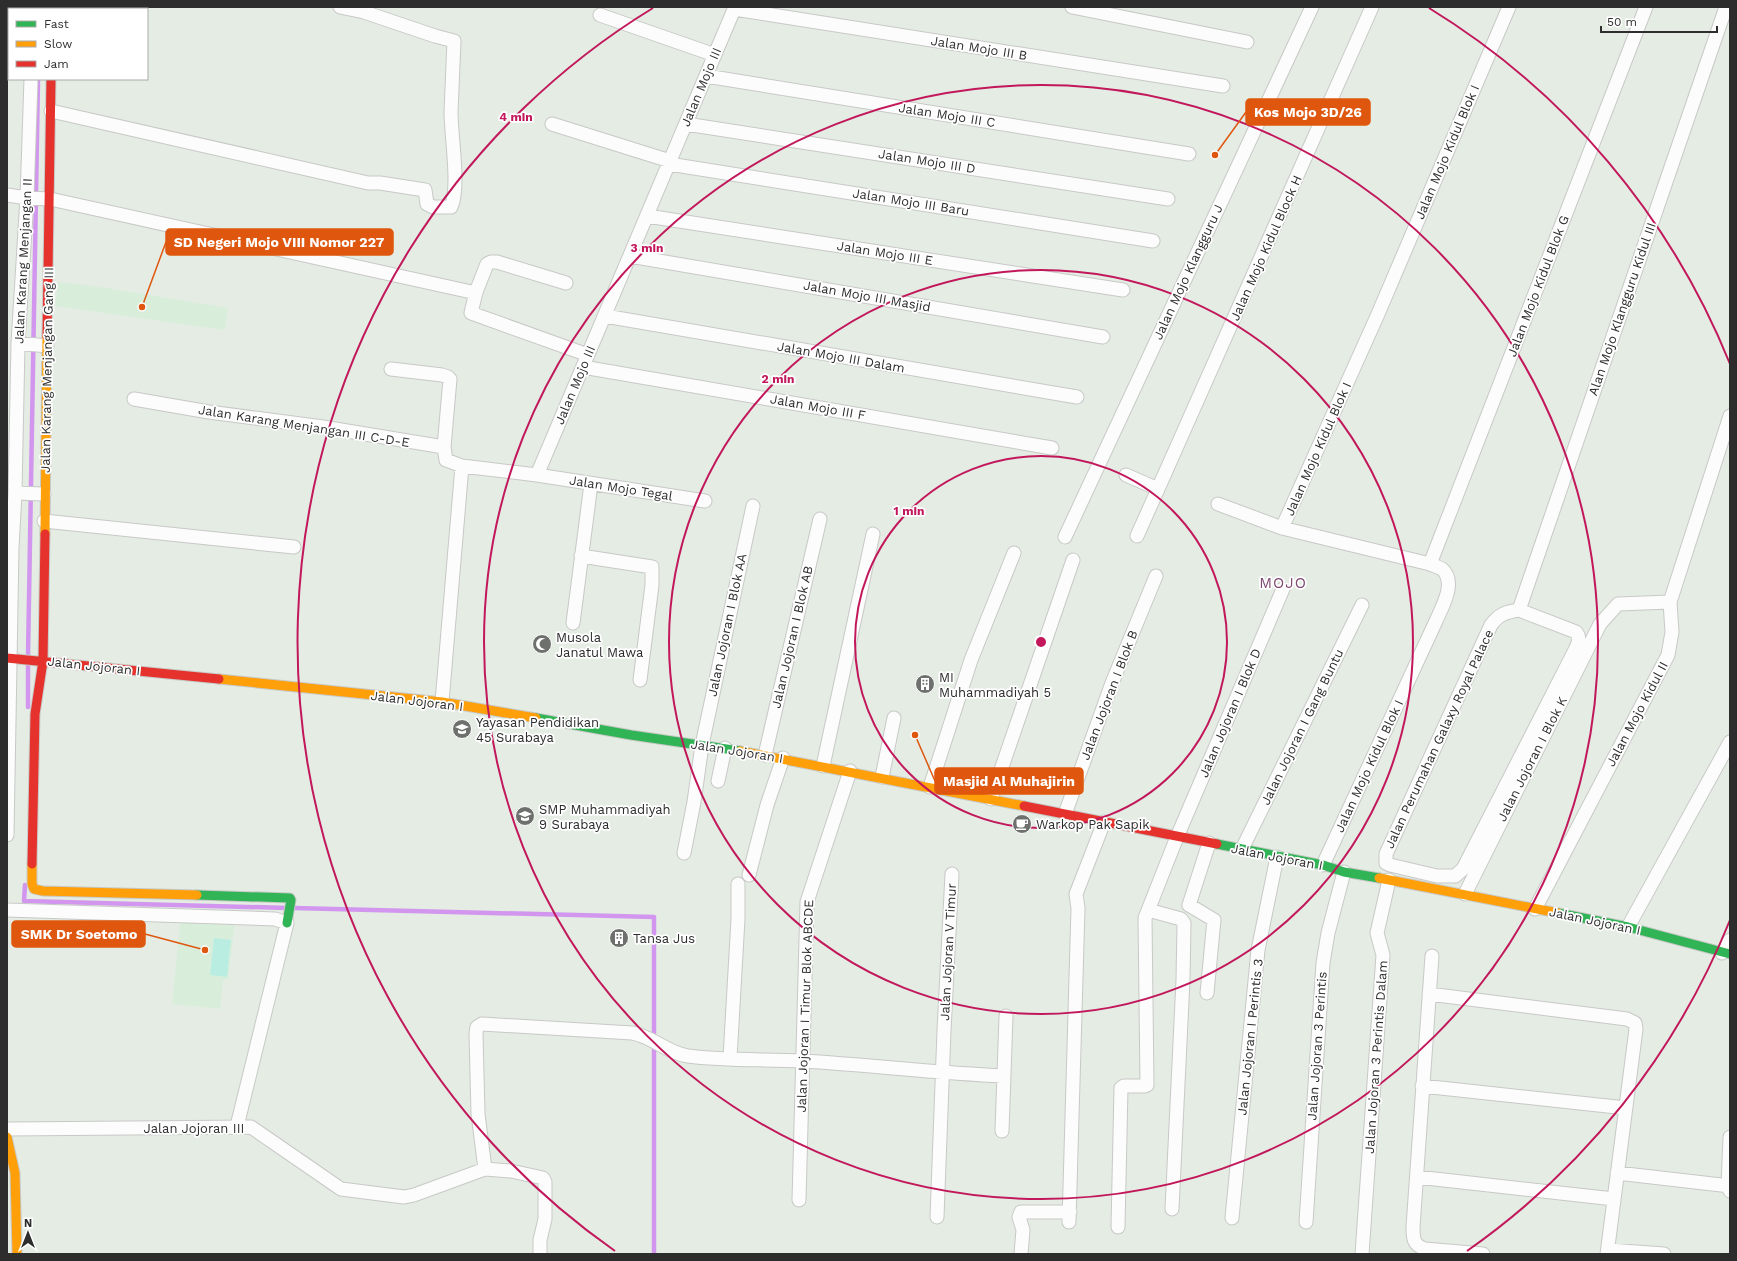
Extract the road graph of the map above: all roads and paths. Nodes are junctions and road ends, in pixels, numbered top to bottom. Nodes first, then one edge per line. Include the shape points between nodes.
1 (340, 7) edge
2 (1072, 7) edge
3 (1312, 7) edge
4 (1372, 7) edge
5 (1508, 7) edge
6 (1646, 7) edge
7 (1726, 7) edge
8 (735, 8) edge
9 (600, 14) dead end
10 (1247, 42) dead end
11 (715, 55) junction
12 (706, 76) junction
13 (31, 80) edge
14 (51, 80) edge
15 (1223, 86) dead end
16 (51, 111) junction
17 (552, 124) dead end
18 (686, 124) junction
19 (1189, 154) dead end
20 (669, 163) junction
21 (7, 195) edge
22 (28, 198) junction
23 (48, 199) junction
24 (1168, 199) dead end
25 (647, 216) junction
26 (1153, 240) dead end
27 (630, 256) junction
28 (566, 283) dead end
29 (1123, 290) dead end
30 (476, 293) junction
31 (605, 316) junction
32 (1103, 337) dead end
33 (20, 343) junction
34 (45, 345) junction
35 (586, 361) junction
36 (391, 369) dead end
37 (1077, 397) dead end
38 (134, 399) dead end
39 (1730, 416) edge
40 (444, 448) junction
41 (1052, 448) dead end
42 (462, 466) junction
43 (1126, 475) dead end
44 (538, 476) junction
45 (590, 484) junction
46 (1158, 489) junction
47 (18, 493) junction
48 (43, 494) junction
49 (705, 501) dead end
50 (1218, 504) dead end
51 (753, 506) dead end
52 (820, 519) dead end
53 (44, 521) junction
54 (1282, 528) junction
55 (873, 534) dead end
56 (1137, 536) dead end
57 (1065, 537) dead end
58 (294, 547) dead end
59 (1014, 553) dead end
60 (581, 556) junction
61 (1073, 560) dead end
62 (1430, 564) junction
63 (1156, 576) dead end
64 (1283, 590) dead end
65 (1670, 602) junction
66 (1362, 605) dead end
67 (1519, 610) junction
68 (573, 623) dead end
69 (10, 658) edge
70 (41, 661) junction
71 (640, 680) dead end
72 (442, 702) junction
73 (894, 718) dead end
74 (1730, 742) edge
75 (702, 745) junction
76 (725, 748) junction
77 (765, 755) junction
78 (783, 758) junction
79 (823, 766) junction
80 (850, 771) junction
81 (882, 778) junction
82 (718, 780) dead end
83 (930, 787) junction
84 (990, 799) junction
85 (1065, 814) junction
86 (1104, 822) junction
87 (7, 835) edge
88 (1177, 836) junction
89 (1209, 843) junction
90 (1242, 849) junction
91 (684, 854) dead end
92 (1277, 857) junction
93 (1323, 865) junction
94 (1344, 872) junction
95 (749, 874) dead end
96 (952, 874) dead end
97 (1389, 880) junction
98 (738, 884) dead end
99 (38, 892) junction
100 (1465, 894) junction
101 (1535, 909) junction
102 (7, 910) edge
103 (37, 910) junction
104 (1148, 910) junction
105 (287, 921) junction
106 (1628, 927) junction
107 (1730, 940) edge
108 (1726, 954) edge
109 (1432, 956) dead end
110 (1207, 993) dead end
111 (1429, 994) junction
112 (1006, 1016) dead end
113 (730, 1058) junction
114 (803, 1061) junction
115 (942, 1073) junction
116 (1003, 1076) junction
117 (1422, 1086) junction
118 (1626, 1108) junction
119 (237, 1126) junction
120 (7, 1129) edge
121 (1002, 1131) dead end
122 (7, 1137) edge
123 (1730, 1137) edge
124 (485, 1169) junction
125 (1617, 1173) junction
126 (1417, 1177) junction
127 (1729, 1188) edge
128 (1614, 1199) junction
129 (799, 1200) dead end
130 (1172, 1209) dead end
131 (937, 1217) dead end
132 (1232, 1218) dead end
133 (1306, 1222) dead end
134 (1118, 1227) dead end
135 (1608, 1252) edge
136 (17, 1254) edge
137 (540, 1254) edge
138 (1021, 1254) edge
139 (1362, 1254) edge
140 (1483, 1254) edge
141 (1664, 1254) edge

1 - 16 street via 364,12 454,41 451,113 455,184 451,207 433,207 427,204 425,190 368,183
2 - 10 street
3 - 57 street, Jalan Mojo Klangguru J
4 - 46 street, Jalan Mojo Kidul Block H
5 - 54 street, Jalan Mojo Kidul Blok I via 1378,314
6 - 62 street, Jalan Mojo Kidul Blok G
7 - 67 street, Alan Mojo Klangguru Kidul III
8 - 11 street, Jalan Mojo III
8 - 15 street, Jalan Mojo III B
9 - 11 street
11 - 12 street, Jalan Mojo III
12 - 18 street, Jalan Mojo III
12 - 19 street, Jalan Mojo III C
13 - 22 street, Jalan Karang Menjangan II
14 - 16 street, Jalan Karang Menjangan Gang III
16 - 23 street, Jalan Karang Menjangan Gang III
17 - 20 street, Jalan Mojo III Baru
18 - 20 street, Jalan Mojo III
18 - 24 street, Jalan Mojo III D
20 - 25 street, Jalan Mojo III
20 - 26 street, Jalan Mojo III Baru
21 - 22 street
22 - 23 street
22 - 33 street, Jalan Karang Menjangan II
23 - 30 street
23 - 34 street, Jalan Karang Menjangan Gang III
25 - 27 street, Jalan Mojo III
25 - 29 street, Jalan Mojo III E
27 - 31 street, Jalan Mojo III
27 - 32 street, Jalan Mojo III Masjid
28 - 30 street via 493,261 488,264
30 - 35 street, Jalan Mojo III F via 472,313
31 - 35 street, Jalan Mojo III
31 - 37 street, Jalan Mojo III Dalam
33 - 34 street
33 - 47 street, Jalan Karang Menjangan II
34 - 48 street, Jalan Karang Menjangan Gang III
35 - 41 street, Jalan Mojo III F
35 - 44 street, Jalan Mojo III
36 - 40 street via 446,375 450,379
38 - 40 street, Jalan Karang Menjangan III C-D-E
39 - 65 street, Jalan Mojo Kidul II
40 - 42 street via 446,460
42 - 44 street
42 - 72 street
43 - 46 street
44 - 45 street, Jalan Mojo Tegal
45 - 49 street, Jalan Mojo Tegal
45 - 60 street
46 - 56 street, Jalan Mojo Kidul Block H
47 - 48 street
47 - 69 street, Jalan Karang Menjangan II via 12,548
48 - 53 street, Jalan Karang Menjangan Gang III
50 - 54 street
51 - 75 street, Jalan Jojoran I Blok AA
52 - 77 street, Jalan Jojoran I Blok AB
53 - 58 street
53 - 70 street, Jalan Karang Menjangan Gang III
54 - 62 street, Jalan Mojo Kidul Blok I
55 - 79 street
59 - 83 street via 971,660
60 - 68 street
60 - 71 street via 652,567
61 - 84 street
62 - 93 street, Jalan Mojo Kidul Blok I via 1442,570 1447,577 1446,596
63 - 85 street, Jalan Jojoran I Blok B via 1112,683
64 - 88 street, Jalan Jojoran I Blok D
65 - 100 street, Jalan Jojoran I Blok K via 1618,604 1600,624
65 - 101 street, Jalan Mojo Kidul II via 1672,632 1668,655
66 - 90 street, Jalan Jojoran I Gang Buntu
67 - 67 street, Jalan Perumahan Galaxy Royal Palace via 1504,613 1491,625 1389,847 1385,857 1386,863 1437,876 1455,876 1463,869 1578,643 1576,632
69 - 70 street, Jalan Jojoran I
69 - 87 street, Jalan Karang Menjangan II
70 - 72 street, Jalan Jojoran I
70 - 99 street, Jalan Karang Menjangan Gang III via 35,714 32,884
72 - 75 street, Jalan Jojoran I
73 - 81 street
74 - 106 street
75 - 76 street, Jalan Jojoran I
75 - 91 street, Jalan Jojoran I Blok AA
76 - 77 street, Jalan Jojoran I
76 - 82 street
77 - 78 street, Jalan Jojoran I
78 - 79 street, Jalan Jojoran I
78 - 95 street via 767,805
79 - 80 street, Jalan Jojoran I
80 - 81 street, Jalan Jojoran I
80 - 114 street, Jalan Jojoran I Timur Blok ABCDE via 807,902
81 - 83 street, Jalan Jojoran I
83 - 84 street, Jalan Jojoran I
84 - 85 street, Jalan Jojoran I
85 - 86 street, Jalan Jojoran I
86 - 88 street, Jalan Jojoran I
86 - 138 street via 1076,894 1078,908 1069,1217 1021,1212
88 - 89 street, Jalan Jojoran I
88 - 104 street, Jalan Jojoran I Blok D
89 - 90 street, Jalan Jojoran I
89 - 110 street via 1189,905 1214,920
90 - 92 street, Jalan Jojoran I
92 - 93 street, Jalan Jojoran I
92 - 132 street, Jalan Jojoran I Perintis 3 via 1258,950
93 - 94 street, Jalan Jojoran I
94 - 97 street, Jalan Jojoran I
94 - 133 street, Jalan Jojoran 3 Perintis via 1323,963
96 - 115 street, Jalan Jojoran V Timur
97 - 100 street, Jalan Jojoran I
97 - 139 street, Jalan Jojoran 3 Perintis Dalam via 1377,933 1383,955
98 - 113 street
99 - 103 street
99 - 105 street via 290,898
100 - 101 street, Jalan Jojoran I
101 - 106 street, Jalan Jojoran I
102 - 103 street
103 - 105 street
104 - 130 street via 1181,919 1184,923
104 - 134 street, Jalan Jojoran I Blok D via 1145,922 1147,1084 1120,1088
105 - 119 street
106 - 108 street, Jalan Jojoran I
107 - 108 street
109 - 111 street
111 - 117 street
111 - 118 street via 1631,1020 1636,1029
112 - 116 street
113 - 114 street
113 - 124 street via 692,1056 673,1051 632,1033 479,1025 476,1029 478,1107
114 - 115 street
114 - 129 street, Jalan Jojoran I Timur Blok ABCDE
115 - 116 street
115 - 131 street, Jalan Jojoran V Timur
116 - 121 street
117 - 118 street
117 - 126 street
118 - 125 street
119 - 120 street, Jalan Jojoran III
119 - 124 street, Jalan Jojoran III via 253,1128 346,1190 409,1196
122 - 136 street via 15,1173
123 - 127 street
124 - 137 street, Jalan Jojoran III via 511,1171 545,1180 545,1211
125 - 127 street
125 - 128 street
126 - 128 street
126 - 140 street via 1413,1237 1416,1244 1425,1249
128 - 135 street
135 - 141 street

